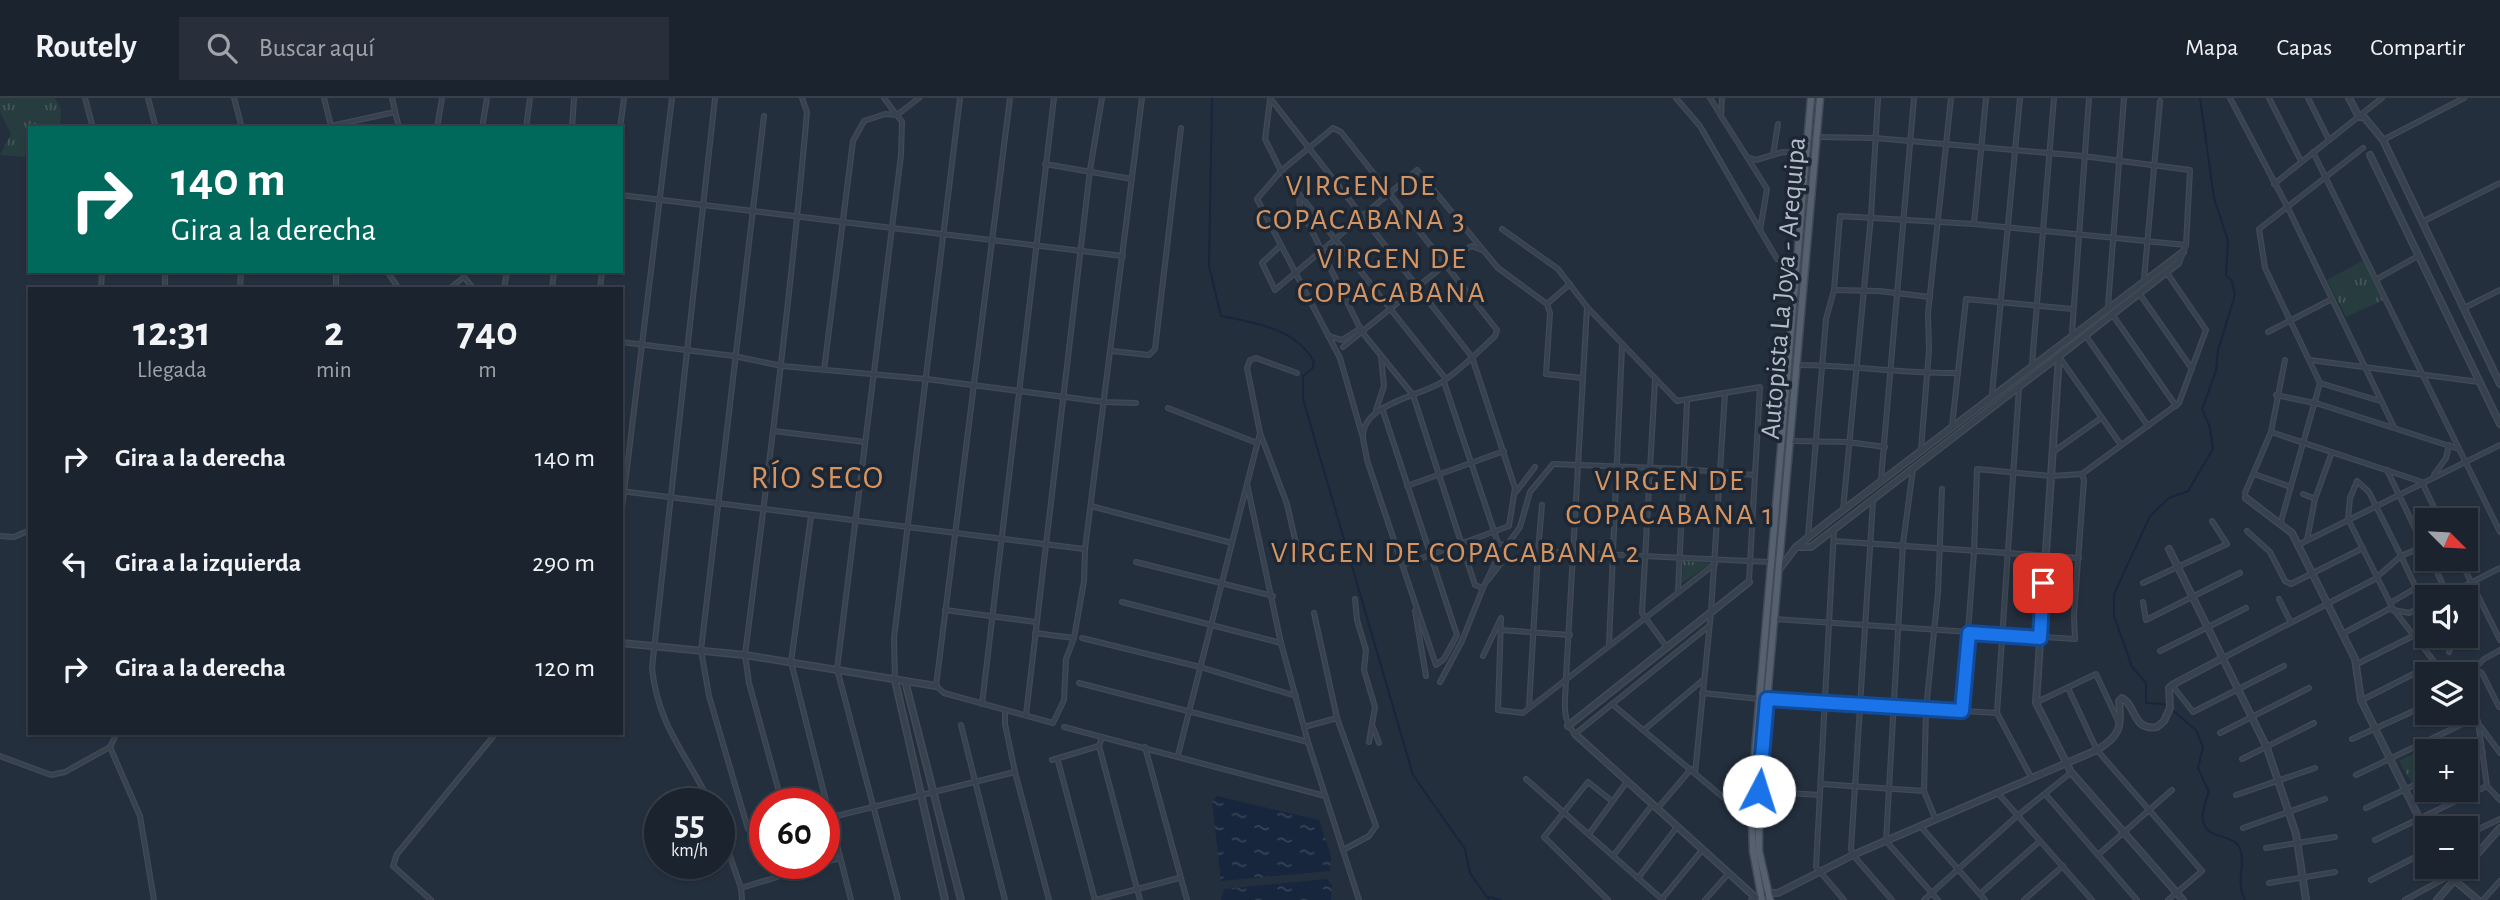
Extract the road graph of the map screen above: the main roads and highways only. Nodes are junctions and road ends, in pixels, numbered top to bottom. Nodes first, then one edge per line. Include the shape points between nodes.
1 (1811, 98) edge
2 (1820, 98) edge
3 (1763, 699) junction
4 (1761, 897) edge

1 - 3 main road, Autopista La Joya - Arequipa via 1770,562
2 - 3 main road, Autopista La Joya - Arequipa
3 - 4 main road, Autopista La Joya - Arequipa
3 - 4 main road, Autopista La Joya - Arequipa via 1750,814

